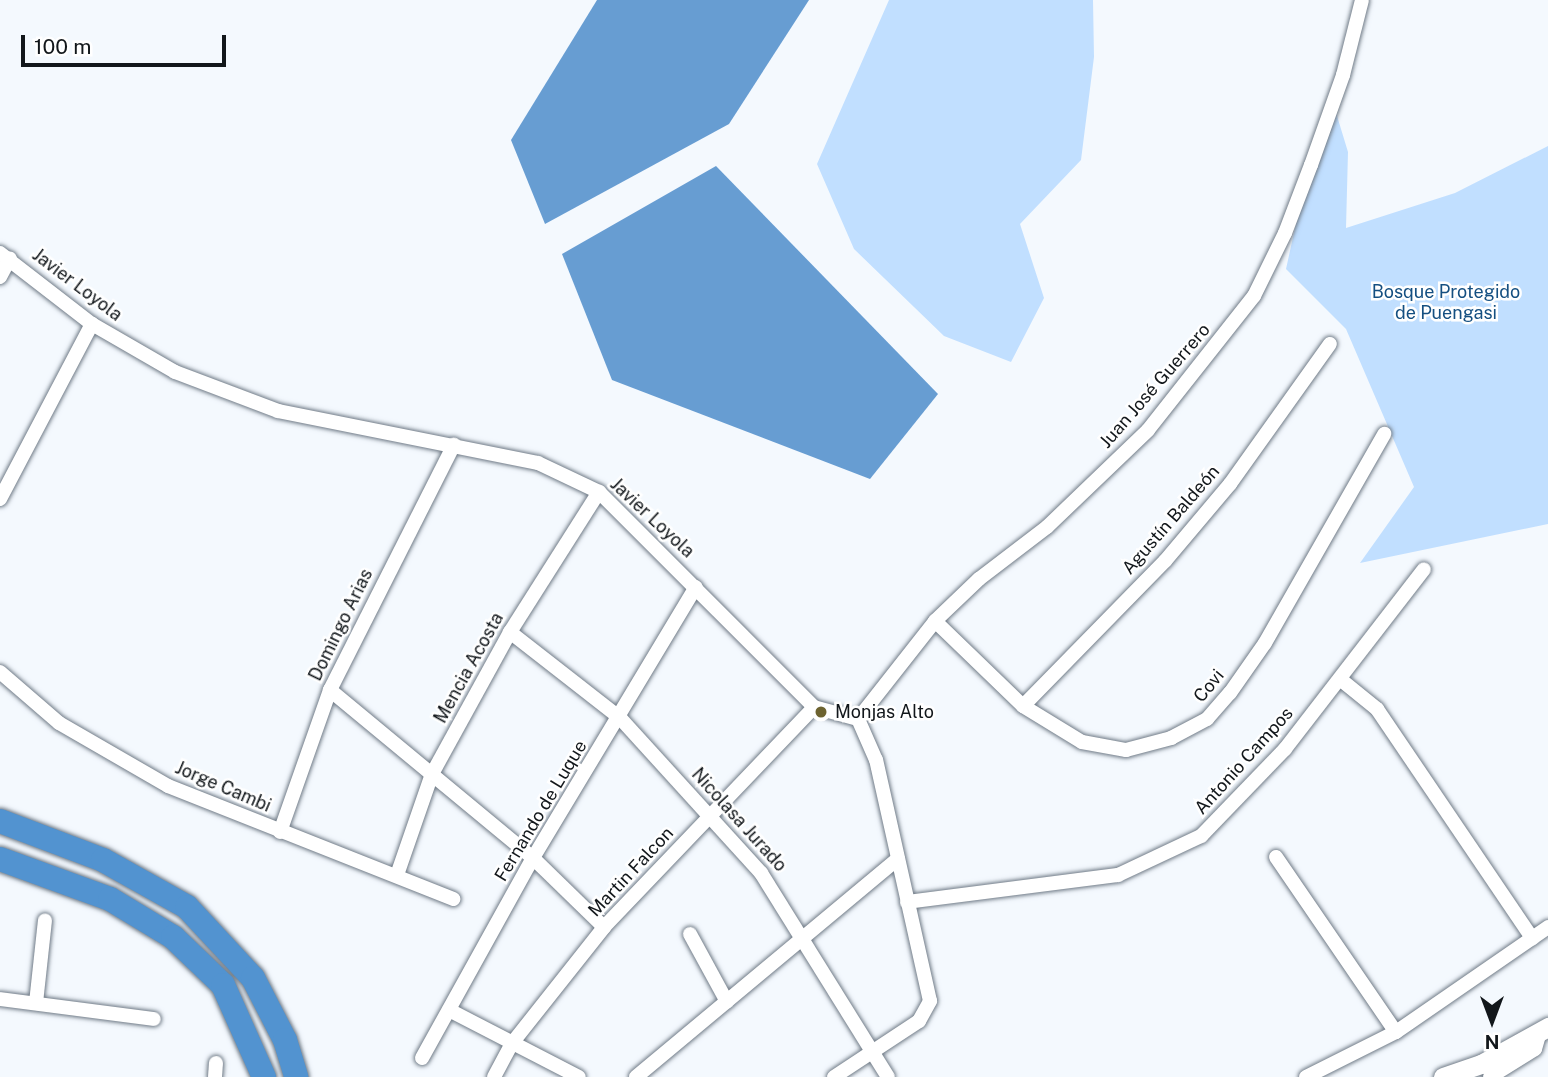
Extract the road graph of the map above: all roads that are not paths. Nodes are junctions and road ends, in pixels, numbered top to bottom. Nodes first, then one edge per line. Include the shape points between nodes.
1 (1362, 0) edge
2 (5, 256) edge
3 (0, 276) edge
4 (92, 324) junction
5 (1330, 344) dead end
6 (1384, 434) dead end
7 (454, 444) junction
8 (599, 492) junction
9 (0, 499) edge
10 (1424, 569) dead end
11 (696, 587) junction
12 (935, 621) junction
13 (510, 632) junction
14 (0, 672) edge
15 (1340, 679) junction
16 (330, 691) junction
17 (1023, 706) junction
18 (814, 707) junction
19 (620, 718) junction
20 (858, 719) junction
21 (432, 774) junction
22 (711, 816) junction
23 (0, 821) edge
24 (280, 832) junction
25 (1276, 857) dead end
26 (533, 858) junction
27 (0, 859) edge
28 (898, 859) junction
29 (397, 875) junction
30 (453, 899) dead end
31 (907, 902) junction
32 (45, 920) dead end
33 (1548, 927) edge
34 (604, 928) junction
35 (690, 934) dead end
36 (804, 937) junction
37 (1532, 938) junction
38 (0, 999) edge
39 (727, 1002) junction
40 (36, 1003) junction
41 (449, 1010) junction
42 (154, 1019) dead end
43 (1544, 1029) edge
44 (1396, 1032) junction
45 (513, 1042) junction
46 (872, 1052) junction
47 (422, 1058) dead end
48 (264, 1077) edge
49 (296, 1077) edge
50 (494, 1077) edge
51 (579, 1077) edge
52 (636, 1077) edge
53 (834, 1077) edge
54 (888, 1077) edge
55 (1306, 1077) edge
56 (1443, 1077) edge
57 (1490, 1077) edge

1 - 12 street, Juan José Guerrero via 1343,75 1303,188 1254,296 1148,430 1047,527 979,579
2 - 3 street
2 - 4 street, Javier Loyola
4 - 7 street, Javier Loyola via 175,372 278,411
4 - 9 street
5 - 17 street, Agustín Baldeón via 1230,484 1165,561
6 - 17 street, Covi via 1265,643 1207,719 1150,746 1101,748 1082,742
7 - 8 street, Javier Loyola via 538,463
7 - 16 street, Domingo Arias
8 - 11 street, Javier Loyola
8 - 13 street, Mencia Acosta
10 - 15 street, Antonio Campos
11 - 18 street, Javier Loyola
11 - 19 street, Fernando de Luque
12 - 17 street, Covi
12 - 20 street, Juan José Guerrero
13 - 19 street, Nicolasa Jurado
13 - 21 street, Mencia Acosta
14 - 24 street, Jorge Cambi via 58,723 169,786
15 - 31 street, Antonio Campos via 1284,749 1201,836 1118,875
15 - 37 street via 1377,709
16 - 21 street
16 - 24 street, Domingo Arias
18 - 20 street
18 - 22 street, Martin Falcon
19 - 22 street, Nicolasa Jurado
19 - 26 street, Fernando de Luque
20 - 28 street via 876,760
21 - 26 street
21 - 29 street, Mencia Acosta
22 - 34 street, Martin Falcon
22 - 36 street, Nicolasa Jurado via 776,891
23 - 49 highway via 103,860 187,907 253,978 285,1040
24 - 29 street, Jorge Cambi
25 - 44 street
26 - 34 street
26 - 41 street, Fernando de Luque
27 - 48 highway via 110,899 173,937 223,985
28 - 31 street
28 - 36 street
29 - 30 street, Jorge Cambi
31 - 46 street via 928,1010
32 - 40 street
33 - 37 street
34 - 45 street, Martin Falcon
35 - 39 street
36 - 39 street
36 - 46 street, Nicolasa Jurado
37 - 44 street
38 - 40 street
39 - 52 street
40 - 42 street
41 - 45 street
41 - 47 street, Fernando de Luque
43 - 56 street via 1481,1064
43 - 57 street via 1535,1049
44 - 55 street
45 - 50 street, Martin Falcon
45 - 51 street
46 - 53 street
46 - 54 street, Nicolasa Jurado

